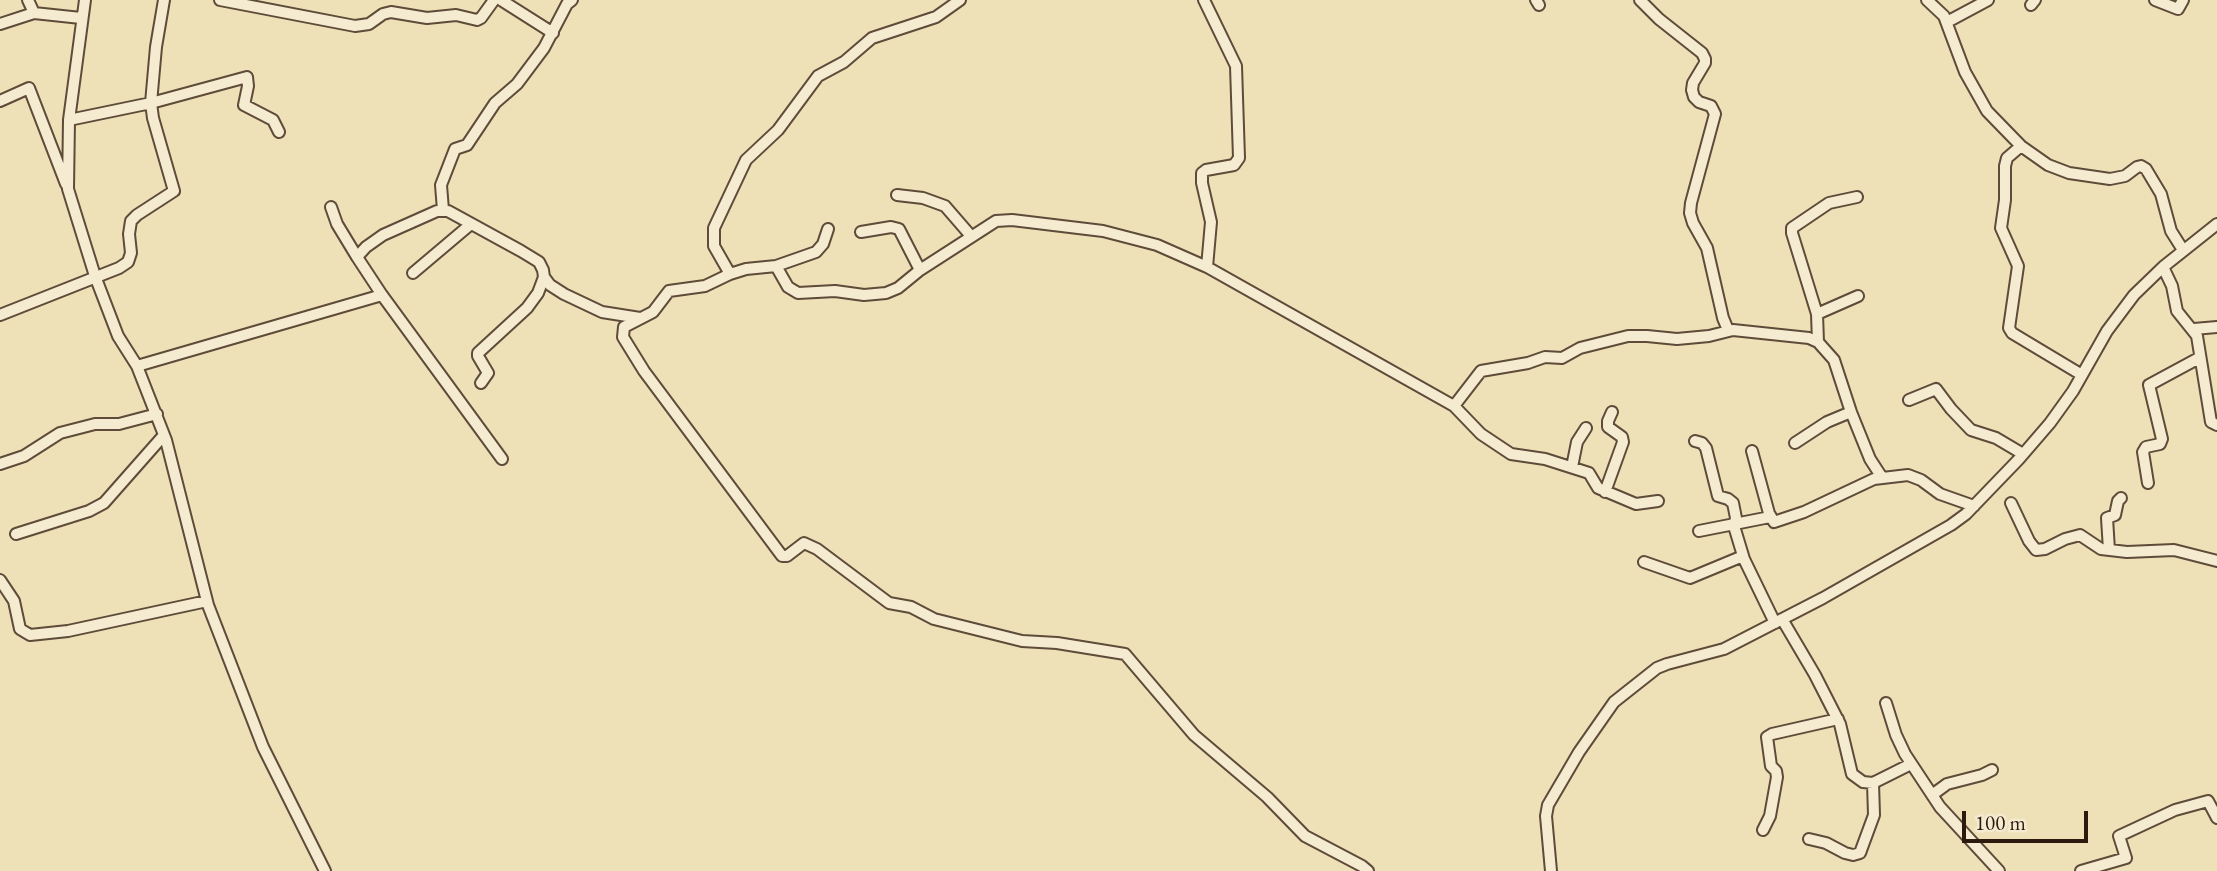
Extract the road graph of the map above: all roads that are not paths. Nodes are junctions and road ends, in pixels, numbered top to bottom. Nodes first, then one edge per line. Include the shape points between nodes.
1 (28, 0) edge
2 (85, 0) edge
3 (164, 0) edge
4 (220, 0) edge
5 (494, 0) edge
6 (501, 0) edge
7 (572, 0) edge
8 (960, 0) edge
9 (1204, 0) edge
10 (1640, 0) edge
11 (1927, 0) edge
12 (1988, 0) edge
13 (2155, 0) edge
14 (2183, 0) edge
15 (518, 5) edge
16 (34, 13) junction
17 (81, 18) junction
18 (1947, 22) junction
19 (0, 24) edge
20 (553, 33) junction
21 (0, 101) edge
22 (151, 103) junction
23 (69, 120) junction
24 (279, 132) dead end
25 (2021, 146) junction
26 (68, 189) junction
27 (897, 195) dead end
28 (1857, 197) dead end
29 (331, 207) dead end
30 (443, 210) junction
31 (2217, 223) edge
32 (471, 224) junction
33 (828, 229) dead end
34 (861, 232) dead end
35 (971, 236) junction
36 (2183, 250) junction
37 (357, 257) junction
38 (776, 266) junction
39 (1207, 267) junction
40 (2163, 267) junction
41 (920, 270) junction
42 (414, 273) dead end
43 (730, 274) junction
44 (94, 276) junction
45 (544, 278) junction
46 (382, 295) junction
47 (1858, 296) dead end
48 (1817, 314) junction
49 (0, 315) edge
50 (639, 317) junction
51 (2217, 327) edge
52 (2194, 329) junction
53 (1728, 330) junction
54 (1818, 342) junction
55 (2199, 358) junction
56 (137, 366) junction
57 (2082, 375) junction
58 (481, 383) dead end
59 (1909, 400) dead end
60 (1454, 406) junction
61 (1612, 412) dead end
62 (1851, 412) junction
63 (157, 414) junction
64 (2217, 425) edge
65 (1586, 428) dead end
66 (164, 435) junction
67 (1695, 442) dead end
68 (1795, 443) dead end
69 (1752, 451) dead end
70 (2023, 454) junction
71 (502, 459) dead end
72 (0, 464) edge
73 (1572, 467) junction
74 (1881, 476) junction
75 (2148, 483) dead end
76 (1605, 492) junction
77 (2121, 498) dead end
78 (1658, 501) dead end
79 (2011, 503) dead end
80 (1974, 506) junction
81 (1770, 516) junction
82 (1734, 525) junction
83 (1699, 531) dead end
84 (16, 534) dead end
85 (2109, 550) junction
86 (1743, 555) junction
87 (2217, 561) edge
88 (1644, 562) dead end
89 (0, 580) edge
90 (207, 601) junction
91 (1779, 621) junction
92 (1886, 703) dead end
93 (1838, 719) junction
94 (1911, 764) junction
95 (1992, 770) dead end
96 (1873, 783) junction
97 (1932, 795) junction
98 (2214, 805) edge
99 (2217, 818) edge
100 (1763, 830) dead end
101 (1809, 839) dead end
102 (325, 871) edge
103 (1368, 871) edge
104 (1551, 871) edge
105 (1999, 871) edge
106 (2081, 871) edge

1 - 16 street
2 - 17 street
3 - 22 street
4 - 5 street via 355,26 391,12 477,20
6 - 15 street
7 - 20 street
8 - 43 street via 940,15 872,38 844,62 818,76 778,130 746,160 714,228 714,246
9 - 39 street via 1236,66 1239,158 1234,165 1202,173 1211,222
10 - 53 street via 1704,56 1692,90 1715,114 1690,213 1707,248
11 - 18 street
12 - 18 street
13 - 14 street via 2178,9
15 - 20 street
16 - 17 street
16 - 19 street
17 - 23 street
18 - 25 street via 1969,80 1992,117
20 - 30 street via 467,145 455,149 441,185
21 - 26 street via 29,88
22 - 23 street
22 - 24 street via 247,77 244,105 273,120
22 - 44 street via 174,191 131,221 128,262
23 - 26 street
25 - 36 street via 2068,173 2110,179 2137,167 2146,169
25 - 57 street via 2005,166 2001,228 2018,267 2008,328
26 - 44 street
27 - 35 street via 945,205
28 - 48 street via 1829,204 1793,228
29 - 37 street
30 - 32 street
30 - 37 street via 383,235
31 - 36 street
32 - 42 street
32 - 45 street via 539,262
33 - 38 street via 820,250
34 - 41 street via 899,229
35 - 39 street via 1003,220 1103,231 1148,242
35 - 41 street
36 - 40 street
37 - 46 street
38 - 41 street via 798,293 864,295 892,291
38 - 43 street
39 - 60 street
40 - 52 street via 2177,311
40 - 57 street via 2127,304
43 - 50 street via 705,286 669,291 657,309
44 - 49 street
44 - 56 street via 118,336
45 - 50 street via 564,294 602,312
45 - 58 street via 527,308 478,353 488,373
46 - 56 street
46 - 71 street
47 - 48 street
48 - 54 street
50 - 103 street via 624,327 623,337 782,556 804,543 889,603 1022,641 1125,654 1194,735 1305,836
51 - 52 street
52 - 55 street
53 - 54 street
53 - 60 street via 1677,340 1628,336 1580,348 1562,358 1486,369 1476,375
54 - 62 street via 1834,360
55 - 64 street via 2211,422
55 - 75 street via 2149,385 2162,439 2143,452
56 - 63 street
57 - 70 street
59 - 70 street via 1936,389 1971,430
60 - 73 street via 1505,451
61 - 76 street via 1608,427 1623,442
62 - 68 street
62 - 74 street
63 - 66 street
63 - 72 street via 60,433 24,456
65 - 73 street via 1577,442
66 - 84 street via 104,503
66 - 90 street
67 - 82 street via 1706,446 1718,496 1733,503
69 - 81 street
70 - 80 street
73 - 76 street via 1589,473
74 - 80 street via 1915,476 1940,494
74 - 81 street via 1796,515 1774,522
76 - 78 street via 1636,504
77 - 85 street via 2115,515 2107,518
79 - 85 street via 2036,550 2080,535
80 - 91 street via 1951,525
81 - 82 street
82 - 83 street
82 - 86 street
85 - 87 street via 2174,550
86 - 88 street via 1690,578
86 - 91 street
89 - 90 street via 14,601 20,629 30,635
90 - 102 street via 263,747
91 - 93 street
91 - 104 street via 1724,649 1657,668 1614,702 1548,805
92 - 94 street
93 - 96 street via 1852,774
93 - 100 street via 1767,737 1777,777
94 - 96 street
94 - 97 street
95 - 97 street
96 - 101 street via 1874,815 1860,853 1845,853
97 - 105 street
98 - 99 street
98 - 106 street via 2203,801 2182,807 2122,835 2119,839 2126,858

